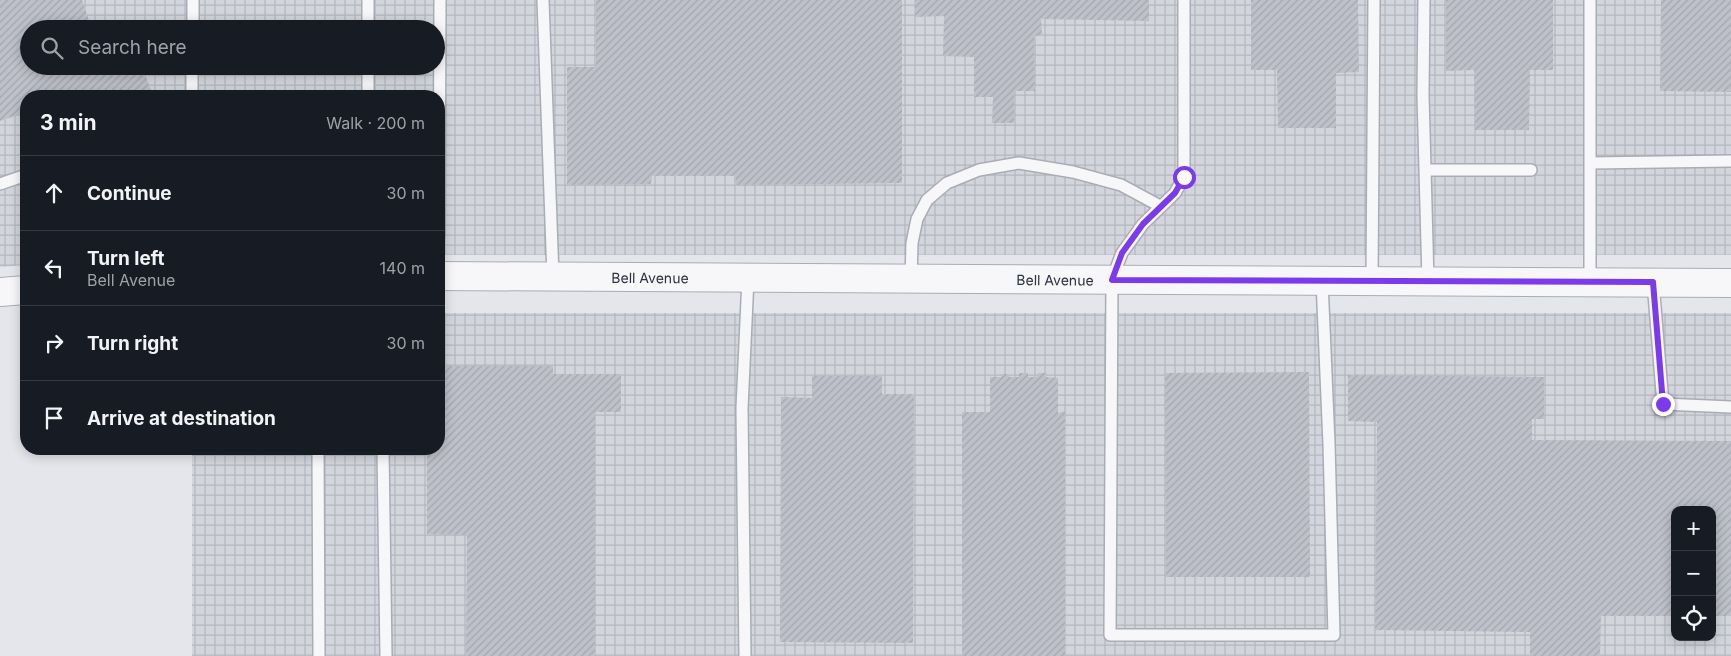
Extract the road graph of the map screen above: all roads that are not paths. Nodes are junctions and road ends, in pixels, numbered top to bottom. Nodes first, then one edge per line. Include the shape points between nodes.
1 (193, 0) edge
2 (368, 0) edge
3 (440, 0) edge
4 (543, 0) edge
5 (1184, 0) edge
6 (1374, 0) edge
7 (1424, 0) edge
8 (1590, 0) edge
9 (193, 20) edge
10 (368, 20) edge
11 (440, 20) edge
12 (192, 75) edge
13 (368, 75) edge
14 (440, 75) edge
15 (192, 90) edge
16 (368, 90) edge
17 (440, 90) edge
18 (1731, 161) edge
19 (1590, 163) junction
20 (1425, 170) junction
21 (1531, 170) dead end
22 (20, 177) edge
23 (0, 184) edge
24 (1160, 206) junction
25 (445, 276) edge
26 (553, 276) junction
27 (748, 278) junction
28 (911, 279) junction
29 (1112, 280) junction
30 (1322, 281) junction
31 (1372, 281) junction
32 (1428, 281) junction
33 (1590, 282) junction
34 (1653, 282) junction
35 (1731, 283) edge
36 (20, 290) edge
37 (0, 292) edge
38 (1731, 407) edge
39 (318, 455) edge
40 (383, 455) edge
41 (319, 656) edge
42 (386, 656) edge
43 (745, 656) edge

1 - 9 lane
2 - 10 lane
3 - 11 lane
4 - 26 lane
5 - 24 lane via 1184,177 1175,193
6 - 31 lane
7 - 20 lane
8 - 19 lane
12 - 15 lane
13 - 16 lane
14 - 17 lane
18 - 19 lane
19 - 33 lane
20 - 21 lane
20 - 32 lane
22 - 23 lane
24 - 28 lane via 1121,186 1073,172 1019,163 979,170 947,183 927,200 917,219 912,243
24 - 29 lane via 1122,253
25 - 26 street, Bell Avenue
26 - 27 street, Bell Avenue
27 - 28 street, Bell Avenue
27 - 43 lane via 742,408
28 - 29 street, Bell Avenue
29 - 30 street, Bell Avenue
29 - 30 lane via 1110,635 1334,635
30 - 31 street, Bell Avenue
31 - 32 street, Bell Avenue
32 - 33 street, Bell Avenue
33 - 34 street, Bell Avenue
34 - 35 street, Bell Avenue
34 - 38 lane via 1663,404
36 - 37 street
39 - 41 lane
40 - 42 lane

